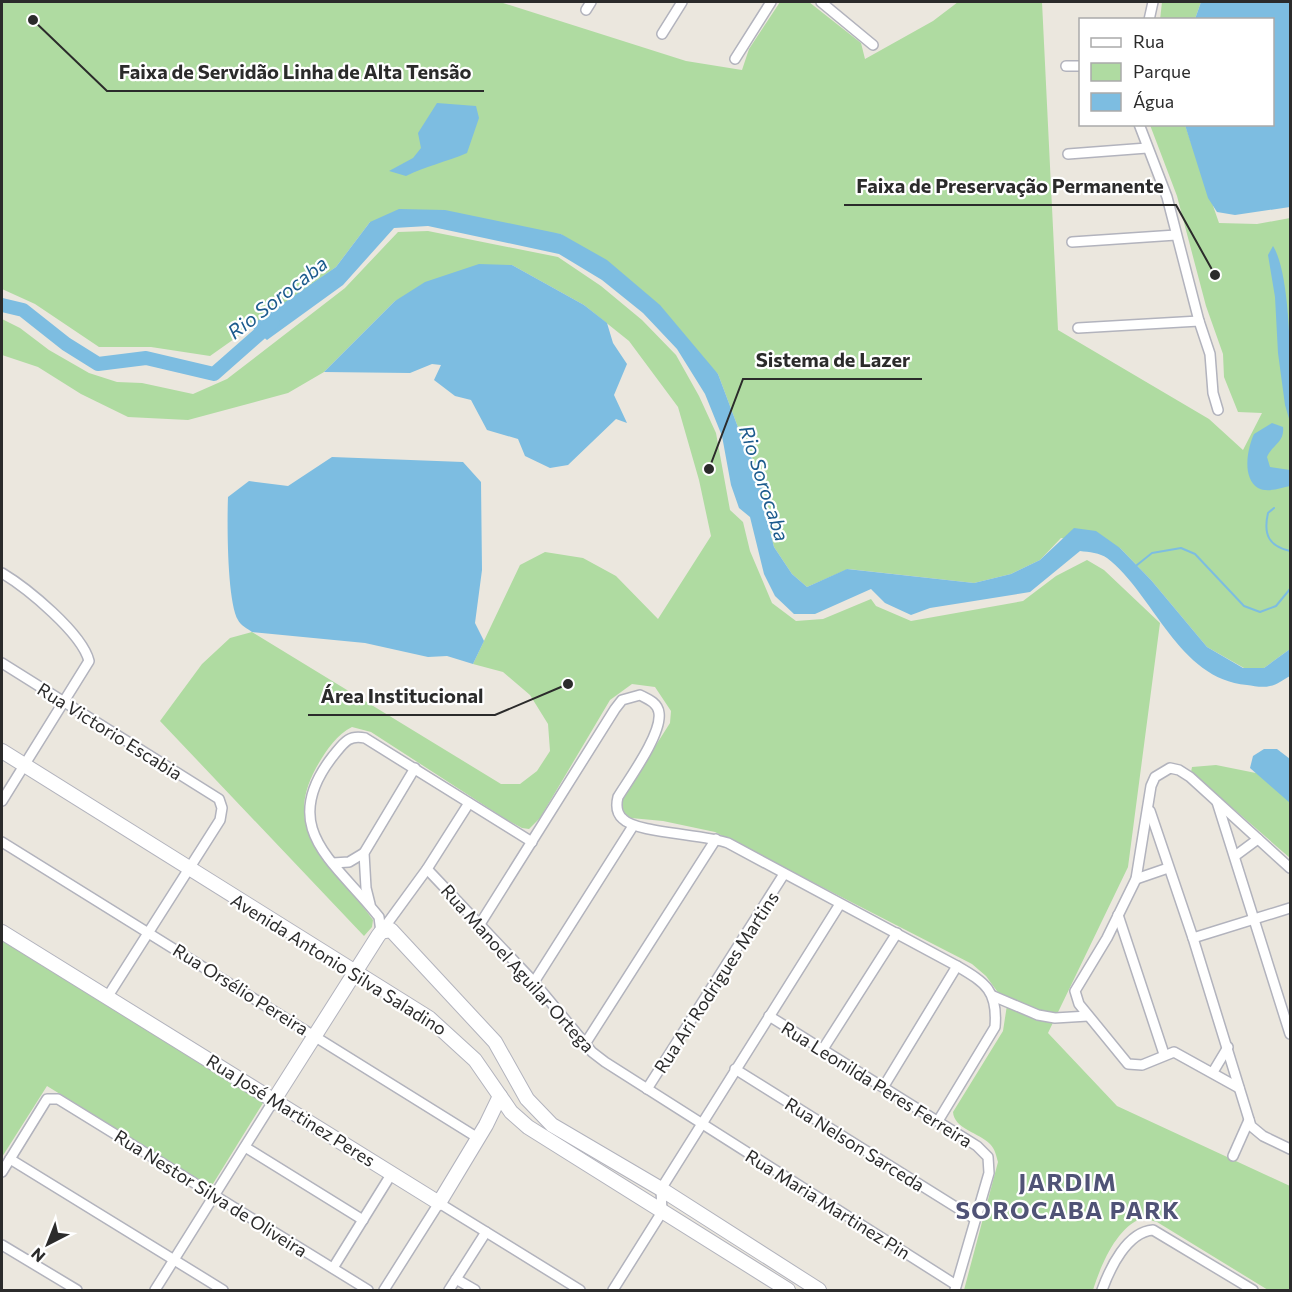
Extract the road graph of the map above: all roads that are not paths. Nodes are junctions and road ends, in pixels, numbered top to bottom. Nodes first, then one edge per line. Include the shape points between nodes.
1 (591, 2) edge
2 (682, 2) edge
3 (771, 2) edge
4 (821, 2) edge
5 (1153, 2) edge
6 (586, 10) dead end
7 (1149, 18) edge
8 (662, 34) dead end
9 (873, 45) dead end
10 (735, 59) dead end
11 (1066, 66) dead end
12 (1079, 66) edge
13 (1139, 126) edge
14 (1148, 148) junction
15 (1068, 154) dead end
16 (1176, 235) junction
17 (1072, 242) dead end
18 (1199, 321) junction
19 (1078, 328) dead end
20 (1218, 410) dead end
21 (2, 573) edge
22 (2, 663) edge
23 (64, 702) junction
24 (2, 751) edge
25 (25, 765) junction
26 (415, 768) junction
27 (2, 801) edge
28 (1217, 801) junction
29 (469, 803) junction
30 (1149, 809) junction
31 (1234, 817) junction
32 (633, 826) junction
33 (1229, 836) junction
34 (1258, 838) junction
35 (716, 839) junction
36 (2, 842) edge
37 (532, 843) junction
38 (364, 853) junction
39 (1235, 856) junction
40 (333, 863) junction
41 (1168, 868) junction
42 (1290, 868) edge
43 (189, 869) junction
44 (427, 869) junction
45 (784, 874) junction
46 (1136, 879) junction
47 (840, 903) junction
48 (1290, 908) edge
49 (372, 909) junction
50 (397, 909) junction
51 (1119, 915) junction
52 (1254, 919) junction
53 (480, 924) junction
54 (2, 932) edge
55 (150, 932) junction
56 (381, 932) junction
57 (396, 933) junction
58 (897, 933) junction
59 (1193, 938) junction
60 (957, 966) junction
61 (356, 970) junction
62 (534, 982) junction
63 (108, 996) junction
64 (993, 996) junction
65 (769, 1016) junction
66 (1088, 1016) junction
67 (1290, 1034) edge
68 (315, 1036) junction
69 (585, 1044) junction
70 (1228, 1047) junction
71 (824, 1049) junction
72 (1164, 1054) junction
73 (735, 1069) junction
74 (1213, 1072) junction
75 (884, 1086) junction
76 (1239, 1088) junction
77 (648, 1089) junction
78 (500, 1096) junction
79 (274, 1100) junction
80 (511, 1112) junction
81 (1249, 1120) junction
82 (938, 1121) junction
83 (701, 1124) junction
84 (486, 1125) junction
85 (1256, 1132) junction
86 (478, 1138) junction
87 (1240, 1140) junction
88 (245, 1147) junction
89 (1290, 1149) edge
90 (1233, 1156) dead end
91 (10, 1159) junction
92 (2, 1172) edge
93 (392, 1173) junction
94 (661, 1189) junction
95 (214, 1195) junction
96 (439, 1203) junction
97 (662, 1212) junction
98 (975, 1219) junction
99 (363, 1220) junction
100 (486, 1232) junction
101 (2, 1245) edge
102 (174, 1260) junction
103 (333, 1268) junction
104 (456, 1279) junction
105 (955, 1288) edge
106 (1105, 1289) edge
107 (77, 1290) edge
108 (155, 1290) edge
109 (223, 1290) edge
110 (368, 1290) edge
111 (384, 1290) edge
112 (449, 1290) edge
113 (476, 1290) edge
114 (580, 1290) edge
115 (613, 1290) edge
116 (788, 1290) edge
117 (819, 1290) edge
118 (1253, 1290) edge

1 - 6 street
2 - 8 street
3 - 10 street
4 - 9 street
5 - 7 street
11 - 12 street
13 - 14 street
14 - 15 street
14 - 16 street via 1161,176
16 - 17 street
16 - 18 street
18 - 19 street
18 - 20 street via 1210,354
21 - 23 street via 50,611 87,650 89,661
22 - 23 street, Rua Victorio Escabia
23 - 25 street
23 - 43 street, Rua Victorio Escabia via 219,799 220,820
24 - 25 main road, Avenida Antonio Silva Saladino
25 - 27 street
25 - 43 main road, Avenida Antonio Silva Saladino
26 - 29 street
26 - 38 street
26 - 40 street via 365,738 351,736 345,740 318,776 310,800 309,814 316,840
28 - 30 street via 1179,770 1170,768 1155,777
28 - 31 street
28 - 33 street
29 - 37 street
29 - 44 street
30 - 41 street
30 - 46 street
31 - 33 street
31 - 34 street
32 - 35 street
32 - 37 street via 618,813 618,798 657,729 660,714 657,706 640,695 622,700
32 - 62 street
33 - 39 street
34 - 39 street
34 - 42 street
35 - 45 street
35 - 69 street
36 - 55 street, Rua Orsélio Pereira
37 - 53 street
38 - 40 street via 349,862
38 - 49 street
39 - 52 street
40 - 49 street
41 - 46 street
41 - 59 street
43 - 55 street
43 - 61 main road, Avenida Antonio Silva Saladino
44 - 50 street
44 - 53 street, Rua Manoel Aguilar Ortega
45 - 47 street
45 - 77 street, Rua Ari Rodrigues Martins
46 - 51 street
47 - 58 street
47 - 65 street
48 - 52 street
49 - 50 street via 387,913
49 - 56 street via 381,921
50 - 56 street
50 - 57 street
51 - 66 street via 1075,991
51 - 72 street
52 - 59 street
52 - 67 street
53 - 62 street, Rua Manoel Aguilar Ortega
54 - 63 main road, Rua José Martinez Peres
55 - 63 street
55 - 68 street, Rua Orsélio Pereira
56 - 57 main road
56 - 61 main road
57 - 94 main road, Avenida Antonio Silva Saladino via 495,1042 515,1081 538,1112 552,1125
58 - 60 street
58 - 71 street
59 - 70 street
60 - 64 street via 979,979
60 - 75 street
61 - 68 main road
61 - 78 main road, Avenida Antonio Silva Saladino via 449,1033 475,1060
62 - 69 street, Rua Manoel Aguilar Ortega
63 - 79 main road, Rua José Martinez Peres
64 - 66 street via 1038,1015
64 - 82 street via 995,1027
65 - 71 street, Rua Leonilda Peres Ferreira
65 - 73 street
66 - 72 street via 1128,1064 1142,1065
68 - 79 main road
68 - 86 street, Rua Orsélio Pereira
69 - 77 street, Rua Manoel Aguilar Ortega via 605,1062
70 - 74 street
70 - 76 street
71 - 75 street, Rua Leonilda Peres Ferreira
72 - 74 street via 1181,1054
73 - 83 street
73 - 98 street, Rua Nelson Sarceda
74 - 76 street
75 - 82 street, Rua Leonilda Peres Ferreira
76 - 81 street
77 - 83 street, Rua Manoel Aguilar Ortega
78 - 80 main road, Avenida Antonio Silva Saladino
78 - 84 main road
79 - 88 street
79 - 93 main road, Rua José Martinez Peres
80 - 84 main road
80 - 97 main road, Avenida Antonio Silva Saladino via 528,1127
81 - 85 street
81 - 87 street
82 - 98 street, Rua Leonilda Peres Ferreira via 982,1150 990,1161
83 - 94 street
83 - 105 street, Rua Maria Martinez Pin
84 - 86 main road
85 - 87 street
85 - 89 street
86 - 96 main road
87 - 90 street
88 - 95 street
88 - 99 street
91 - 92 street
91 - 95 street, Rua Nestor Silva de Oliveira via 46,1099 53,1098
91 - 102 street
93 - 96 main road, Rua José Martinez Peres
93 - 99 street
94 - 97 street
94 - 117 main road, Avenida Antonio Silva Saladino
95 - 102 street
95 - 103 street, Rua Nestor Silva de Oliveira
96 - 100 street, Rua José Martinez Peres
96 - 111 street
97 - 115 street
97 - 116 main road, Avenida Antonio Silva Saladino
98 - 105 street, Rua Leonilda Peres Ferreira
99 - 103 street
100 - 104 street
100 - 114 street, Rua José Martinez Peres
101 - 107 street
102 - 108 street
102 - 109 street
103 - 110 street, Rua Nestor Silva de Oliveira
104 - 112 street
104 - 113 street
106 - 118 street via 1131,1239 1153,1230

